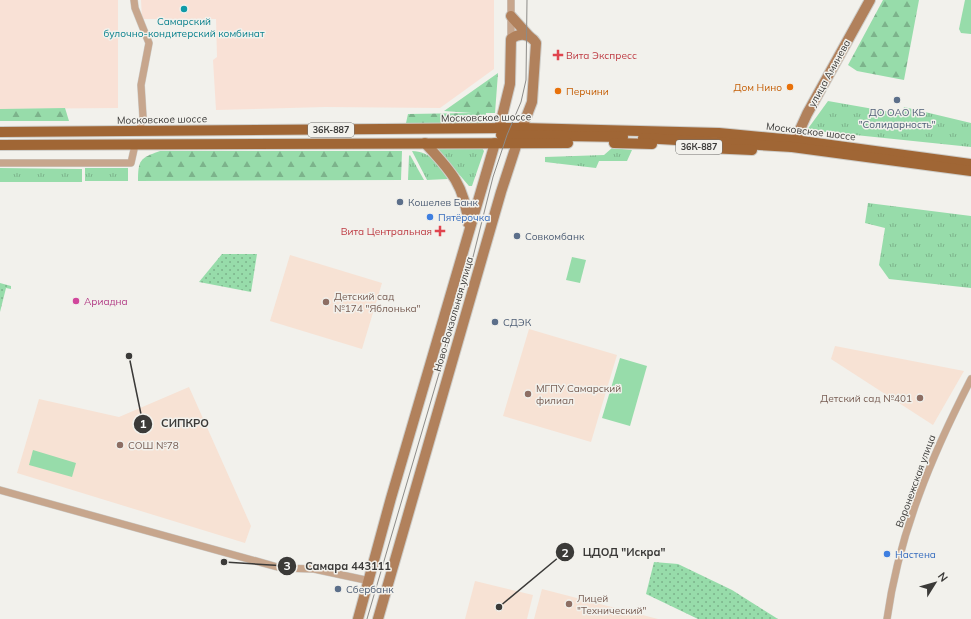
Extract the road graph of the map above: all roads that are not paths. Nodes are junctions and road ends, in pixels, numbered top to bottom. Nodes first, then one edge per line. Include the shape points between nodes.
1 (134, 0) edge
2 (511, 0) edge
3 (870, 0) edge
4 (511, 17) junction
5 (529, 36) junction
6 (511, 39) junction
7 (0, 132) edge
8 (520, 135) junction
9 (497, 136) junction
10 (0, 139) edge
11 (137, 139) junction
12 (422, 140) junction
13 (793, 144) junction
14 (0, 145) edge
15 (0, 163) edge
16 (971, 164) edge
17 (971, 172) edge
18 (971, 177) edge
19 (469, 230) junction
20 (971, 379) edge
21 (0, 490) edge
22 (370, 581) junction
23 (358, 619) edge
24 (378, 619) edge
25 (887, 619) edge

1 - 11 street via 148,43 141,85 143,117
2 - 4 street, Ново-Вокзальная улица
3 - 13 main road, улица Аминева
4 - 5 main road
4 - 6 street, Ново-Вокзальная улица
5 - 6 main road via 519,35
5 - 8 main road, Ново-Вокзальная улица via 536,43 535,73 532,102
6 - 9 main road, Ново-Вокзальная улица via 510,84
7 - 11 main road, Московское шоссе / 36К-887
8 - 9 main road, Московское шоссе / 36К-887
8 - 13 main road, Московское шоссе / 36К-887
8 - 18 main road, Московское шоссе / 36К-887 via 789,153
8 - 24 main road, Ново-Вокзальная улица via 501,192
9 - 11 main road, Московское шоссе / 36К-887
9 - 12 main road, Московское шоссе / 36К-887
9 - 19 main road, Ново-Вокзальная улица
10 - 11 main road, Московское шоссе / 36К-887
11 - 12 main road, Московское шоссе / 36К-887 via 206,137
11 - 14 main road, Московское шоссе / 36К-887
11 - 15 street via 131,163
12 - 19 main road via 460,187 465,200
13 - 16 main road, Московское шоссе / 36К-887
13 - 17 main road, Московское шоссе / 36К-887
19 - 22 main road, Ново-Вокзальная улица via 391,498
20 - 25 street, Воронежская улица via 931,461 909,521 891,589
21 - 22 street via 281,568 314,569
22 - 23 main road, Ново-Вокзальная улица

